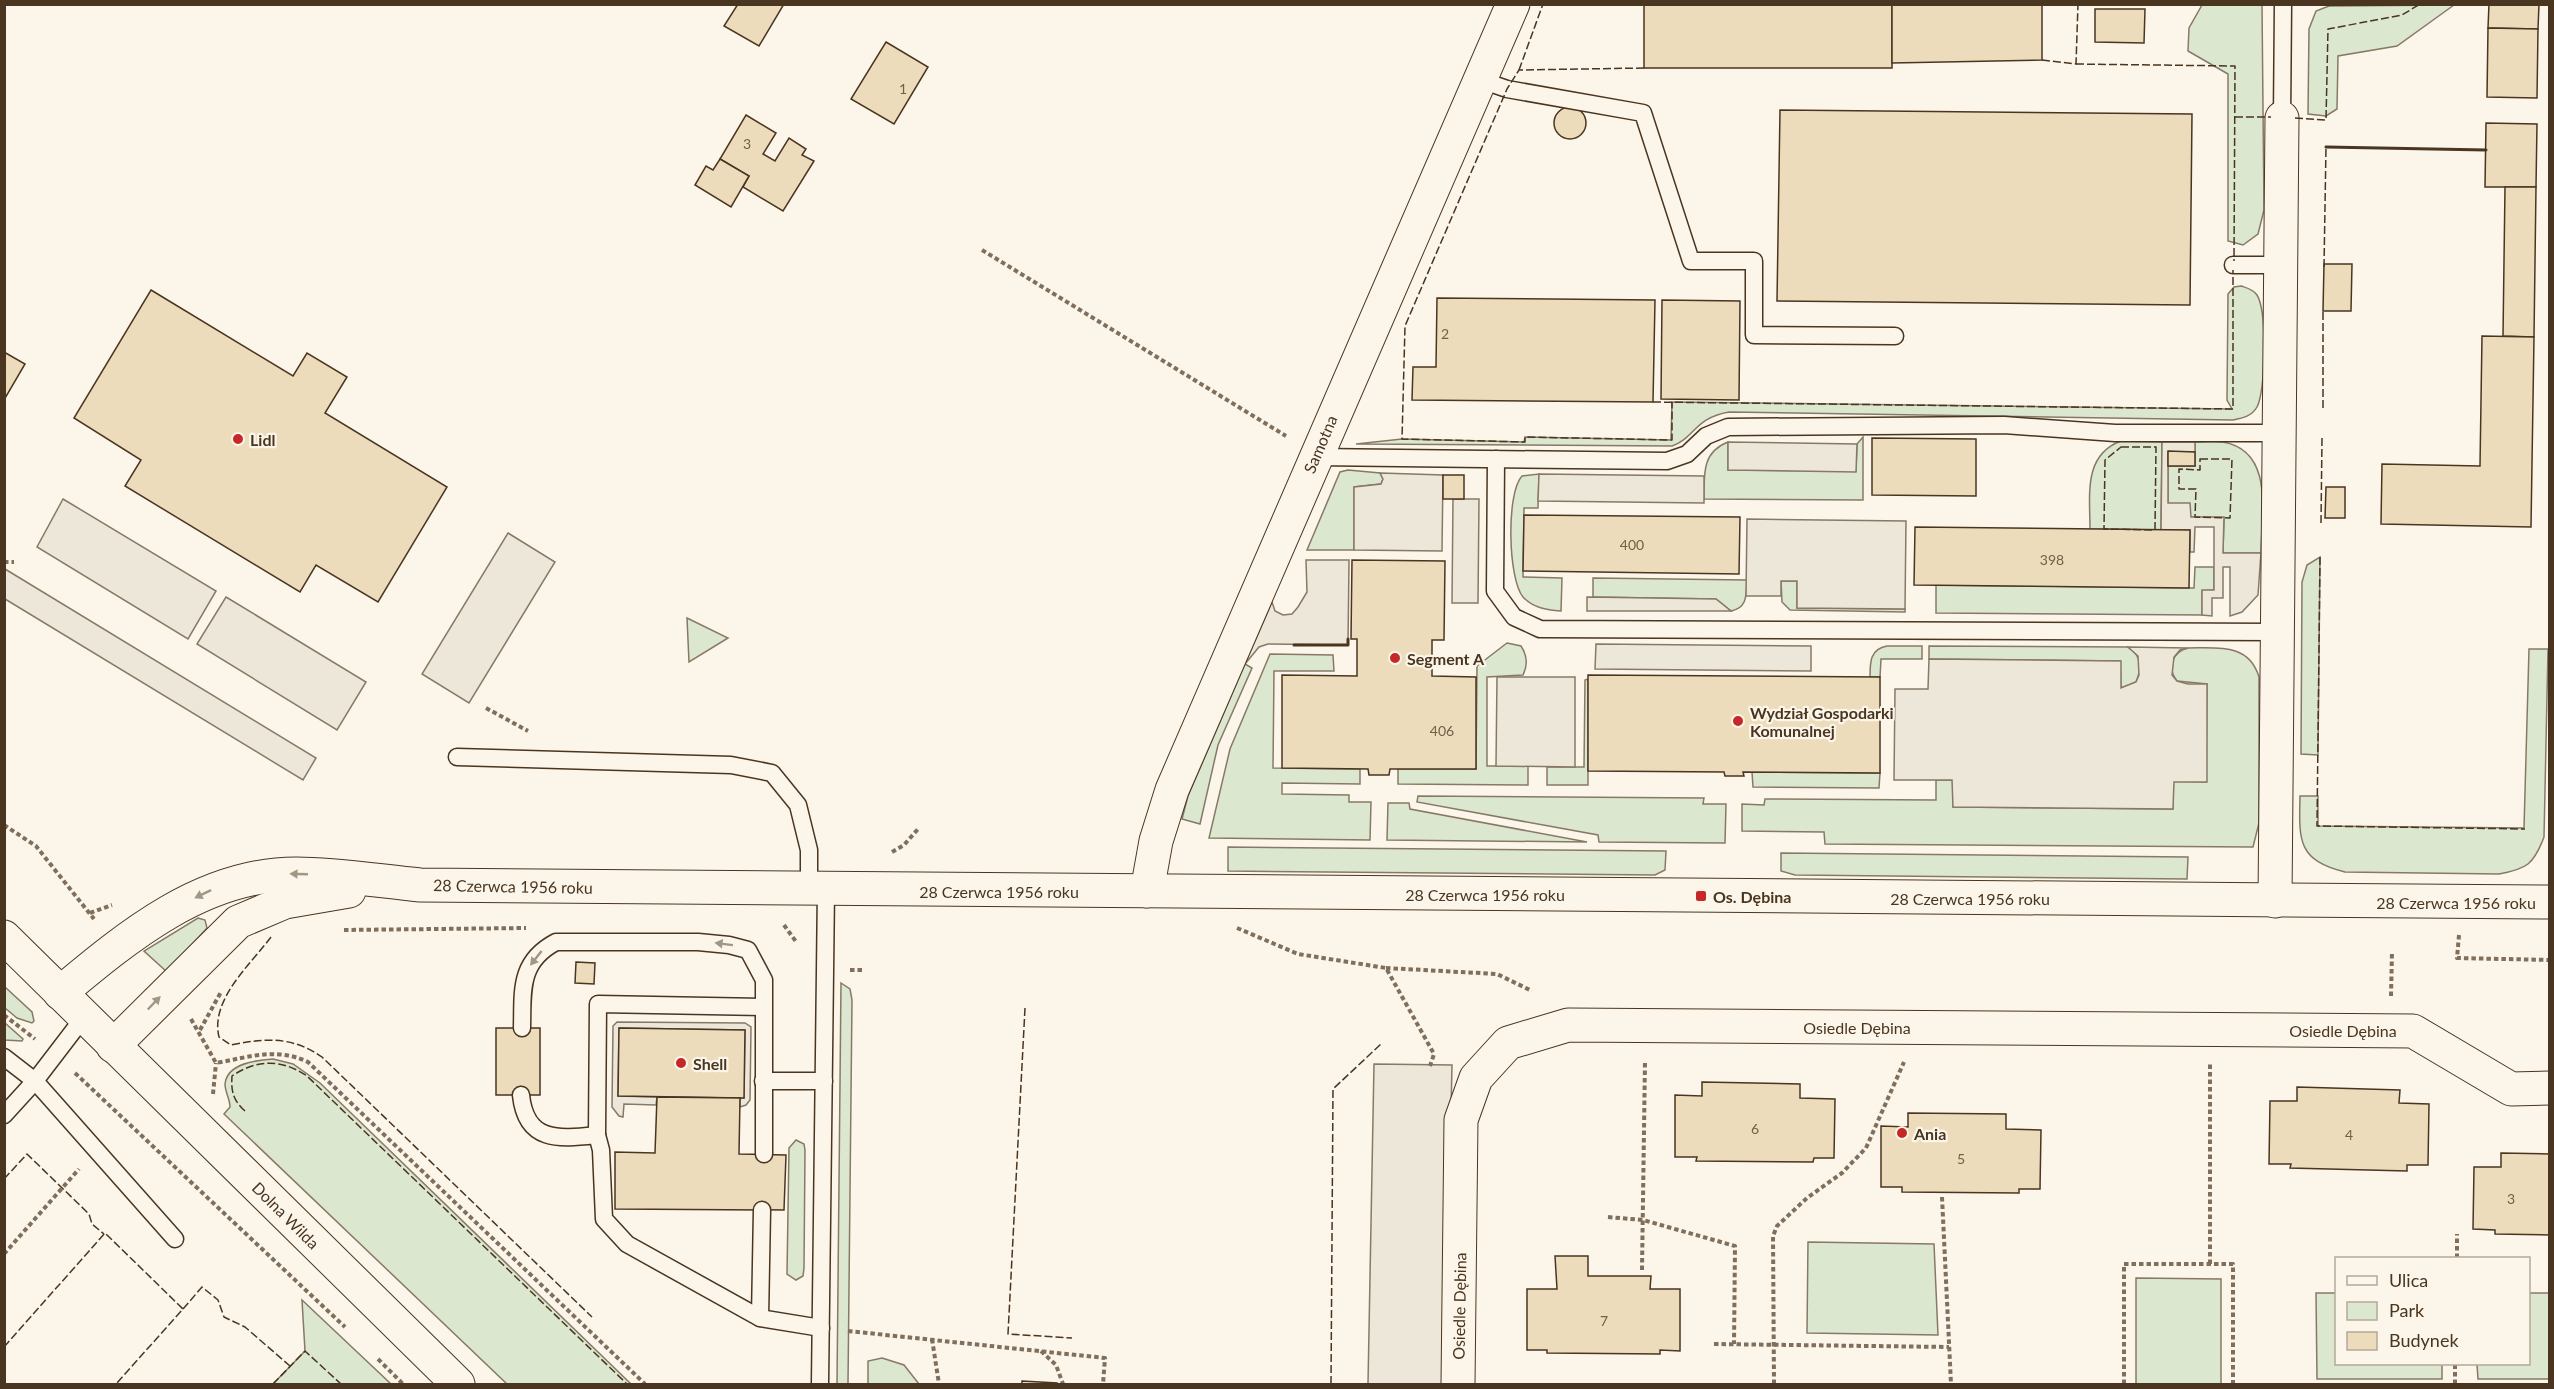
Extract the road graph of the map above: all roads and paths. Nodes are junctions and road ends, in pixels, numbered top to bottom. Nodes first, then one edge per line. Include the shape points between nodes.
1 (1513, 4) edge
2 (2283, 4) edge
3 (1481, 80) junction
4 (2282, 118) joint
5 (982, 250) dead end
6 (2234, 265) dead end
7 (2280, 265) junction
8 (1895, 336) dead end
9 (2279, 433) junction
10 (1315, 457) junction
11 (1496, 459) junction
12 (4, 562) edge
13 (14, 562) dead end
14 (2276, 632) junction
15 (457, 757) dead end
16 (4, 825) edge
17 (918, 829) dead end
18 (891, 853) dead end
19 (420, 885) junction
20 (818, 889) junction
21 (1148, 891) junction
22 (2275, 901) junction
23 (2550, 902) edge
24 (1236, 928) dead end
25 (2449, 933) dead end
26 (4, 937) edge
27 (117, 945) junction
28 (2392, 952) dead end
29 (2550, 960) edge
30 (1386, 968) junction
31 (166, 990) junction
32 (1532, 991) dead end
33 (60, 993) junction
34 (2391, 997) dead end
35 (763, 1007) junction
36 (210, 1008) dead end
37 (4, 1015) edge
38 (84, 1017) junction
39 (1647, 1026) junction
40 (522, 1028) dead end
41 (1918, 1028) junction
42 (2210, 1029) junction
43 (200, 1030) junction
44 (113, 1046) junction
45 (55, 1054) junction
46 (4, 1057) edge
47 (216, 1063) junction
48 (1430, 1066) dead end
49 (35, 1081) junction
50 (763, 1081) junction
51 (824, 1081) junction
52 (2550, 1088) edge
53 (520, 1095) dead end
54 (212, 1104) dead end
55 (4, 1115) edge
56 (597, 1136) junction
57 (96, 1150) junction
58 (764, 1154) dead end
59 (1942, 1197) dead end
60 (762, 1210) dead end
61 (1608, 1217) dead end
62 (1643, 1220) junction
63 (2457, 1234) dead end
64 (174, 1239) dead end
65 (4, 1254) edge
66 (2457, 1257) edge
67 (2210, 1264) junction
68 (1642, 1270) dead end
69 (760, 1318) junction
70 (821, 1328) junction
71 (352, 1334) dead end
72 (933, 1339) junction
73 (1714, 1344) dead end
74 (1734, 1344) junction
75 (1774, 1345) junction
76 (1949, 1347) junction
77 (1040, 1350) junction
78 (375, 1356) dead end
79 (2456, 1365) edge
80 (403, 1384) edge
81 (458, 1384) edge
82 (645, 1384) edge
83 (820, 1384) edge
84 (939, 1384) edge
85 (1063, 1384) edge
86 (1103, 1384) edge
87 (1458, 1384) edge
88 (1774, 1384) edge
89 (1951, 1384) edge
90 (2124, 1384) edge
91 (2233, 1384) edge
92 (2455, 1384) edge

1 - 3 street, Samotna
2 - 4 lane
3 - 8 lane via 1643,113 1691,261 1754,261 1754,335
3 - 10 street, Samotna
4 - 7 street
5 - 10 path
6 - 7 lane
7 - 9 street
9 - 11 lane via 2115,433 2004,425 1728,427 1706,435 1687,454 1667,461
9 - 14 street
10 - 11 lane
10 - 21 street, Samotna via 1172,790 1156,841
11 - 14 lane via 1495,591 1514,617 1540,629
12 - 13 path
14 - 22 street
15 - 20 lane via 732,765 772,773 798,805
16 - 27 path via 36,846
17 - 18 path
19 - 20 street, 28 Czerwca 1956 roku
19 -> 27 street, 28 Czerwca 1956 roku via 304,874 259,877 207,892
19 - 31 street, 28 Czerwca 1956 roku via 321,894 262,910 232,927
20 - 21 street, 28 Czerwca 1956 roku
20 - 51 lane
21 - 22 street, 28 Czerwca 1956 roku
22 - 23 street, 28 Czerwca 1956 roku
24 - 30 path via 1298,954
25 - 29 path via 2460,933 2457,958
26 - 33 street
27 - 33 street, 28 Czerwca 1956 roku
28 - 34 path
30 - 32 path via 1497,974
30 - 48 path via 1434,1054
31 - 43 path
44 -> 31 street, 28 Czerwca 1956 roku
33 - 38 street
35 -> 40 lane via 764,980 753,955 741,947 698,942 556,942 543,949 525,973
35 - 50 lane
35 - 56 lane via 598,1004
36 - 43 path
37 - 45 path
38 - 44 street
38 - 45 lane
39 - 41 street, Osiedle Dębina
39 - 62 path
39 - 87 street, Osiedle Dębina via 1568,1025 1508,1042 1476,1078 1461,1120
41 - 42 street, Osiedle Dębina
41 - 75 path via 1866,1148 1777,1226 1773,1236
42 - 52 street, Osiedle Dębina via 2413,1030 2511,1089
42 - 67 path
43 - 47 path
44 - 81 street, Dolna Wilda
45 - 49 lane
45 - 71 path
46 - 49 lane
47 - 54 path
47 - 82 path via 279,1052 308,1062
49 - 55 lane
49 - 57 lane
50 - 51 lane
50 - 58 lane
51 - 70 lane
53 - 56 lane via 525,1117 545,1135 558,1139
56 - 69 lane via 604,1219 613,1231 627,1244
57 - 64 lane
57 - 65 path
59 - 76 path
60 - 69 lane
61 - 62 path
62 - 68 path
62 - 74 path via 1735,1246
63 - 66 path
67 - 90 path via 2124,1264
67 - 91 path via 2233,1264
69 - 70 lane
70 - 72 path
70 - 83 lane
72 - 77 path
72 - 84 path
73 - 74 path
74 - 75 path
75 - 76 path
75 - 88 path
76 - 89 path
77 - 85 path via 1056,1365
77 - 86 path via 1105,1358
78 - 80 path
79 - 92 path

